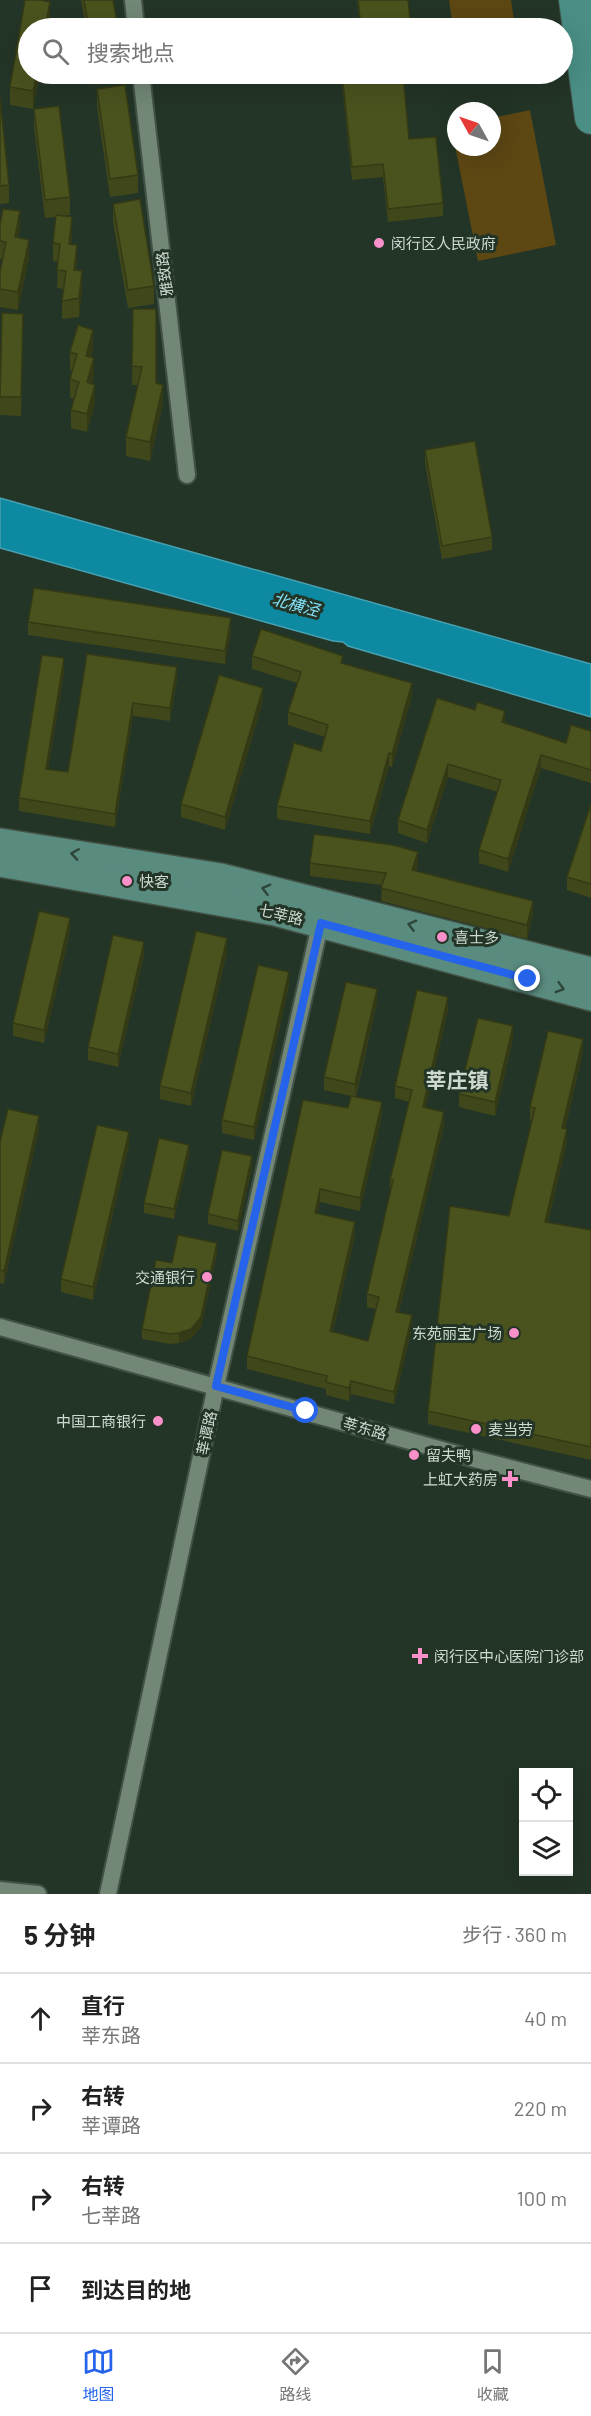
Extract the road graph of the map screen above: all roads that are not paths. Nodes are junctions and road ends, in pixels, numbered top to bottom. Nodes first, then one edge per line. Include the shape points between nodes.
1 (133, 0) edge
2 (575, 0) edge
3 (135, 18) edge
4 (142, 84) edge
5 (591, 118) edge
6 (187, 475) dead end
7 (0, 842) edge
8 (0, 863) edge
9 (322, 913) junction
10 (591, 970) edge
11 (591, 997) edge
12 (0, 1327) edge
13 (216, 1386) junction
14 (591, 1489) edge
15 (0, 1890) edge
16 (38, 1894) edge
17 (108, 1894) edge

1 - 3 street
2 - 5 highway
4 - 6 street, 雅致路
9 -> 7 main road, 七莘路 via 221,877
8 - 9 main road, 七莘路 via 275,912
10 -> 9 main road, 七莘路
9 -> 11 main road, 七莘路
9 - 13 street, 莘谭路
12 - 13 street, 莘东路
13 - 14 street, 莘东路
13 - 17 street, 莘谭路
15 - 16 street

